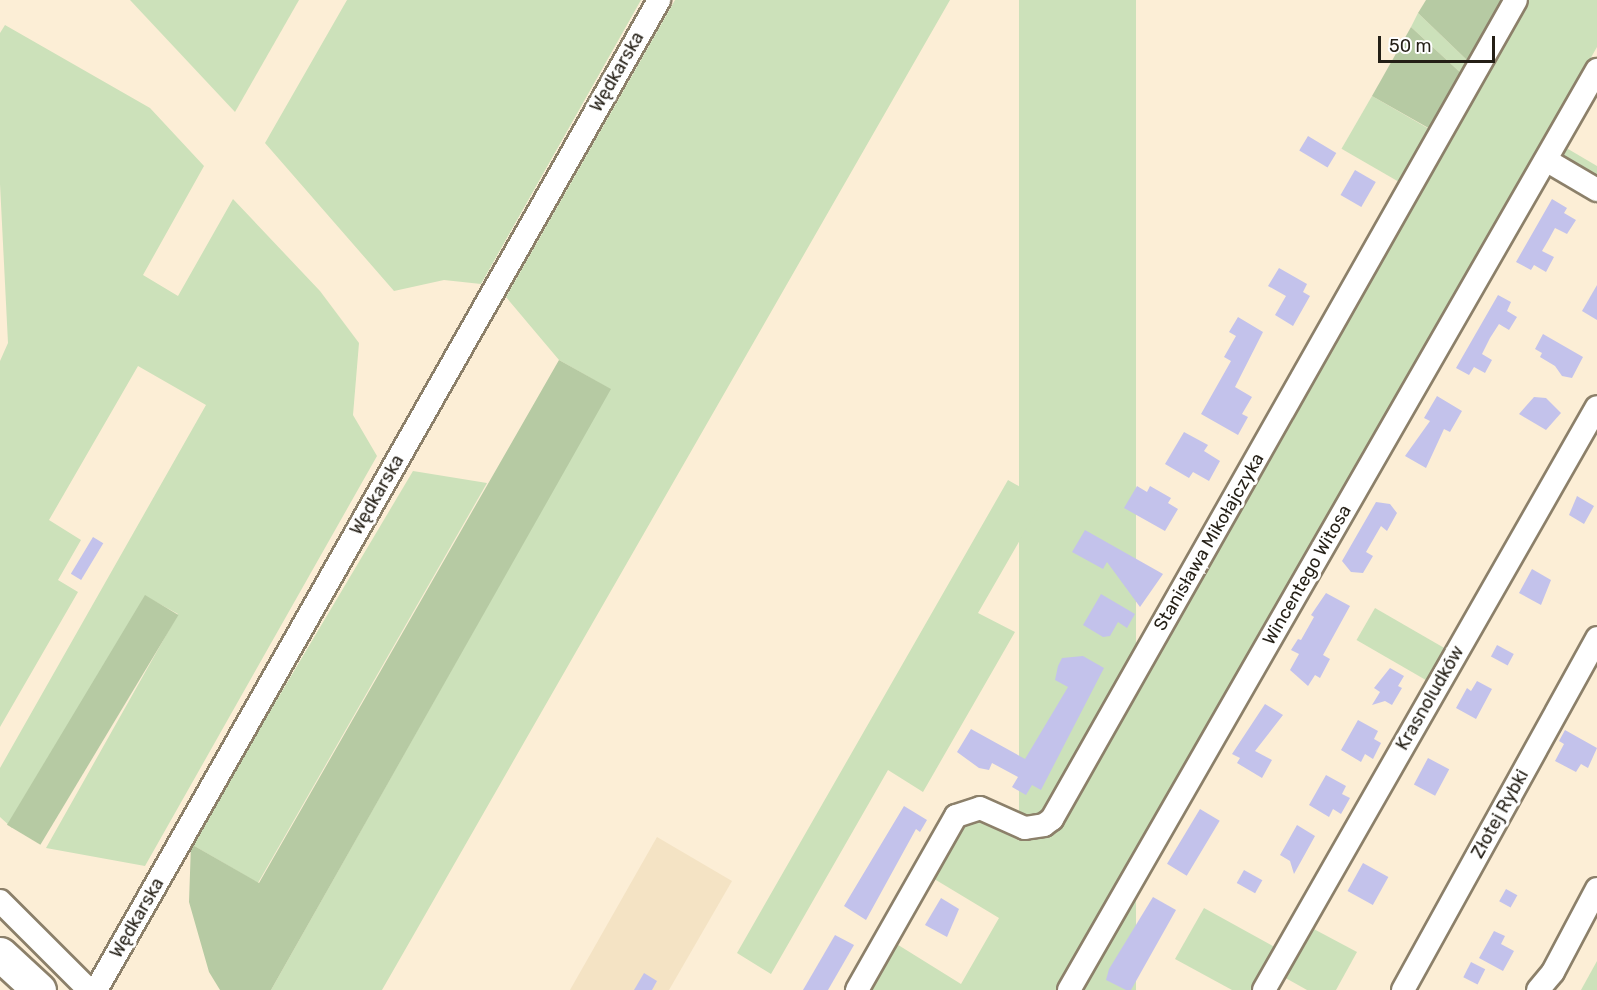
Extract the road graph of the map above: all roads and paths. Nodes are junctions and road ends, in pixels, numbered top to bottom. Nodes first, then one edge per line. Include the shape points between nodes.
1 (659, 0) edge
2 (1516, 0) edge
3 (1597, 70) edge
4 (1546, 160) junction
5 (1597, 190) edge
6 (1597, 407) edge
7 (1597, 638) edge
8 (1597, 889) edge
9 (0, 901) edge
10 (0, 954) edge
11 (39, 990) edge
12 (89, 990) edge
13 (96, 990) edge
14 (857, 990) edge
15 (1069, 990) edge
16 (1264, 990) edge
17 (1403, 990) edge
18 (1538, 990) edge

1 - 13 street, Wędkarska
2 - 14 street, Stanisława Mikołajczyka via 1052,819 1044,825 1025,828 980,808 956,816
3 - 4 street, Wincentego Witosa
4 - 5 street
4 - 15 street, Wincentego Witosa
6 - 16 street, Krasnoludków
7 - 17 street, Złotej Rybki
8 - 18 street via 1553,972
9 - 12 street
10 - 11 highway

